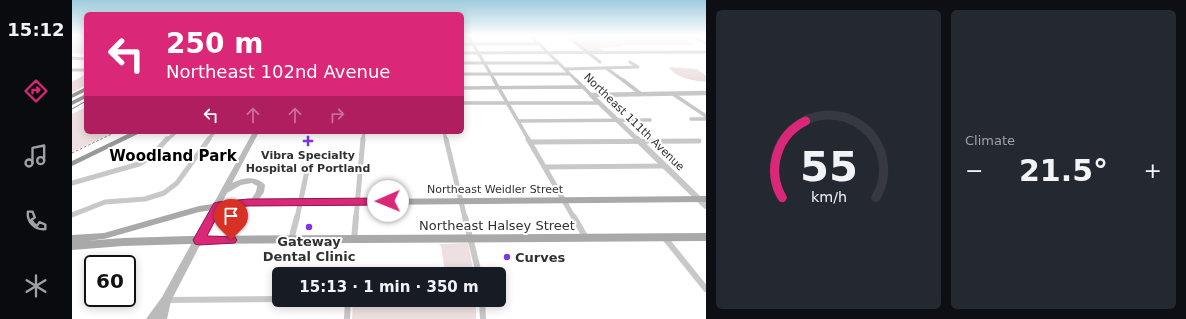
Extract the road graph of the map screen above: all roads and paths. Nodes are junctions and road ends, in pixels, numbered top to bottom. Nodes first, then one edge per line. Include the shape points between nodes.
1 (588, 52) junction
2 (706, 52) edge
3 (464, 53) edge
4 (478, 53) junction
5 (548, 53) junction
6 (72, 58) edge
7 (84, 59) edge
8 (600, 62) dead end
9 (630, 62) dead end
10 (464, 63) edge
11 (484, 63) junction
12 (558, 63) junction
13 (606, 68) junction
14 (566, 69) junction
15 (73, 70) edge
16 (84, 70) edge
17 (464, 74) edge
18 (490, 74) junction
19 (570, 74) junction
20 (584, 87) junction
21 (464, 88) edge
22 (498, 88) junction
23 (84, 90) edge
24 (706, 93) edge
25 (641, 94) junction
26 (673, 94) junction
27 (591, 95) junction
28 (72, 96) edge
29 (84, 97) edge
30 (72, 103) edge
31 (464, 103) edge
32 (507, 103) junction
33 (600, 103) junction
34 (706, 118) edge
35 (691, 119) dead end
36 (650, 120) dead end
37 (518, 121) junction
38 (618, 121) junction
39 (129, 134) edge
40 (134, 134) edge
41 (173, 134) edge
42 (213, 134) edge
43 (255, 134) edge
44 (364, 134) edge
45 (444, 134) edge
46 (699, 141) dead end
47 (530, 142) junction
48 (640, 142) junction
49 (72, 162) edge
50 (308, 166) dead end
51 (665, 166) junction
52 (544, 167) junction
53 (72, 183) edge
54 (225, 191) junction
55 (702, 199) edge
56 (461, 200) junction
57 (564, 200) junction
58 (357, 201) junction
59 (253, 202) junction
60 (300, 202) junction
61 (218, 205) junction
62 (706, 206) edge
63 (72, 215) edge
64 (664, 237) junction
65 (706, 237) edge
66 (586, 238) junction
67 (72, 239) edge
68 (470, 239) junction
69 (199, 240) junction
70 (291, 240) junction
71 (354, 240) junction
72 (72, 246) edge
73 (477, 267) edge
74 (706, 289) edge
75 (272, 299) edge
76 (166, 300) junction
77 (347, 307) edge
78 (482, 307) edge
79 (152, 319) edge
80 (161, 319) edge
81 (346, 319) edge
82 (482, 319) edge

1 - 2 street
1 - 5 street
1 - 8 street
3 - 4 street
4 - 5 street
4 - 11 street
5 - 12 street, Northeast 111th Avenue
6 - 7 street
9 - 13 street via 638,67
10 - 11 street
11 - 12 street
11 - 18 street
12 - 14 street, Northeast 111th Avenue
13 - 14 street
13 - 25 street
14 - 19 street, Northeast 111th Avenue
15 - 16 street
17 - 18 street
18 - 19 street
18 - 22 street
19 - 20 street, Northeast 111th Avenue
20 - 22 street
20 - 27 street, Northeast 111th Avenue
21 - 22 street
22 - 32 street
23 - 28 highway
24 - 26 street
25 - 26 street
25 - 27 street
26 - 34 street
27 - 33 street, Northeast 111th Avenue
29 - 30 highway
31 - 32 street
32 - 33 street
32 - 37 street
33 - 38 street, Northeast 111th Avenue
34 - 35 street
36 - 38 street
37 - 38 street
37 - 47 street
38 - 48 street, Northeast 111th Avenue
39 - 49 highway
40 - 49 highway
41 - 53 street via 164,141 155,154 142,163
42 - 63 street via 177,183 164,193 145,200 105,202
43 - 54 main road
44 - 58 street
45 - 56 street
46 - 48 street
47 - 48 street
47 - 52 street
48 - 51 street, Northeast 111th Avenue
50 - 60 street
51 - 52 street
51 - 55 street, Northeast 111th Avenue
52 - 57 street
54 - 59 main road via 245,181 257,182 261,189
54 - 61 main road
55 - 57 main road, Northeast Weidler Street
55 - 62 street, Northeast 111th Avenue
56 - 57 main road, Northeast Weidler Street
56 - 58 main road, Northeast Weidler Street
56 - 68 street
57 - 66 street
58 - 60 main road, Northeast Weidler Street
58 - 71 street
59 - 60 main road, Northeast Weidler Street
59 - 61 main road, Northeast Weidler Street
60 - 70 street
61 - 67 main road, Northeast Weidler Street via 110,235
61 - 69 main road
64 - 65 main road, Northeast Halsey Street
64 - 66 main road, Northeast Halsey Street
64 - 74 street
66 - 68 main road, Northeast Halsey Street
68 - 71 main road, Northeast Halsey Street
68 - 73 street
69 - 70 main road, Northeast Halsey Street
69 - 72 main road, Northeast Halsey Street
69 - 76 main road
70 - 71 main road, Northeast Halsey Street
75 - 76 street
76 - 79 main road
76 - 80 main road
77 - 81 street
78 - 82 street

